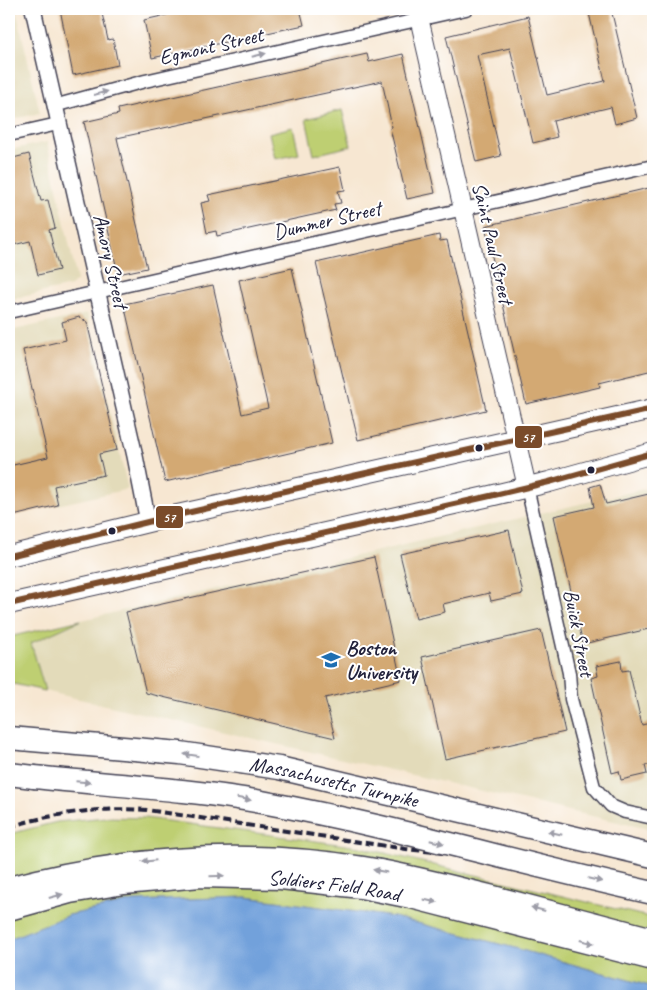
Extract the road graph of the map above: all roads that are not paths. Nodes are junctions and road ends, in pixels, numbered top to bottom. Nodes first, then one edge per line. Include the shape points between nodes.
1 (33, 9) edge
2 (466, 9) edge
3 (418, 14) edge
4 (54, 106) junction
5 (58, 124) junction
6 (9, 135) edge
7 (653, 166) edge
8 (462, 209) junction
9 (97, 293) junction
10 (9, 312) edge
11 (653, 409) edge
12 (516, 441) junction
13 (653, 453) edge
14 (526, 487) junction
15 (148, 522) junction
16 (9, 556) edge
17 (9, 604) edge
18 (9, 738) edge
19 (9, 774) edge
20 (653, 818) edge
21 (653, 856) edge
22 (9, 888) edge
23 (653, 893) edge
24 (9, 909) edge
25 (653, 939) edge
26 (653, 959) edge

1 - 4 street, Amory Street
2 - 3 street, Egmont Street
4 -> 3 street, Egmont Street
3 - 8 main road, Saint Paul Street
4 - 5 street, Amory Street
5 - 6 street
5 - 9 street, Amory Street
7 - 8 street, Dummer Street
8 - 9 street, Dummer Street
8 - 12 main road, Saint Paul Street
9 - 10 street, Dummer Street
9 - 15 street, Amory Street
11 - 12 main road
12 - 14 main road, Saint Paul Street
12 - 15 main road
13 - 14 main road
14 - 17 main road
14 - 20 street, Buick Street via 569,673 571,699 594,787 611,806
15 - 16 main road
21 -> 18 highway, Massachusetts Turnpike via 279,768 180,754
19 -> 23 highway, Massachusetts Turnpike, bridge via 188,791 269,803
25 -> 22 highway, Soldiers Field Road via 407,876 283,859 148,861 93,868
24 -> 26 highway, Soldiers Field Road via 70,892 124,883 200,876 281,878 361,886

